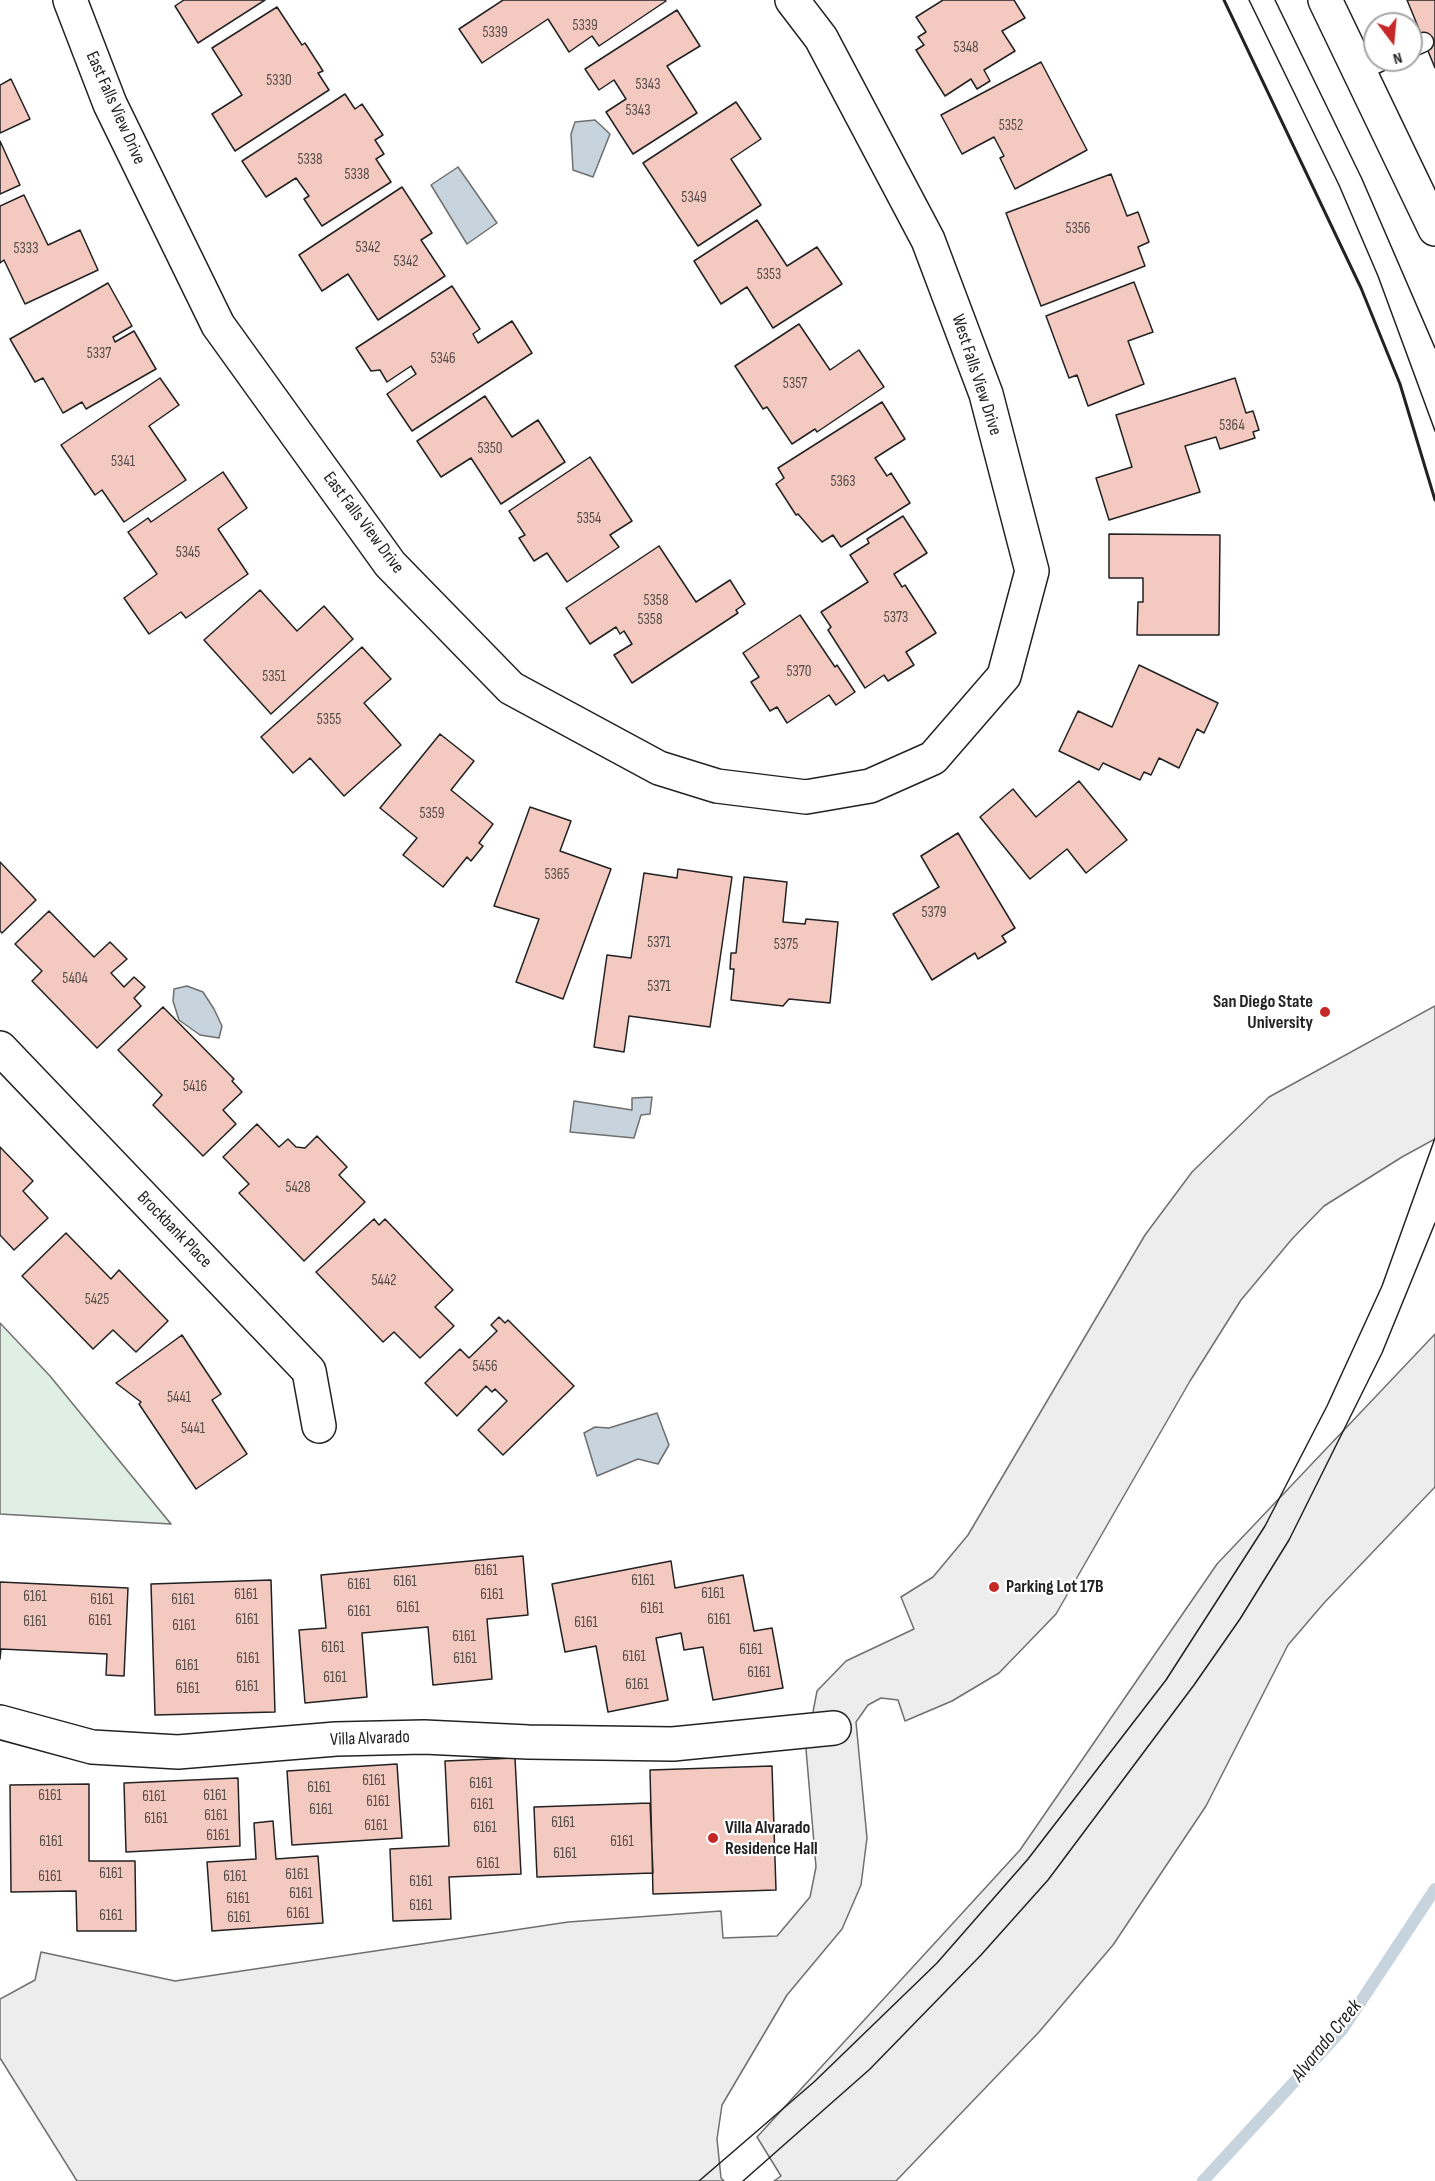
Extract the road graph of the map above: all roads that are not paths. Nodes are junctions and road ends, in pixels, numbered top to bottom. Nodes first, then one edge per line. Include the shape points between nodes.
1 (70, 0) edge
2 (792, 0) edge
3 (1325, 0) edge
4 (1363, 53) edge
5 (1374, 72) edge
6 (1435, 229) edge
7 (933, 758) joint
8 (0, 1048) edge
9 (319, 1426) dead end
10 (0, 1722) edge
11 (834, 1728) dead end

1 - 7 street, East Falls View Drive via 110,104 218,325 390,564 511,688 659,768 717,786 806,797 870,786
2 - 7 street, West Falls View Drive via 821,38 928,240 986,394 1032,571 1004,676
3 - 4 street
5 - 6 street
8 - 9 street, Brockbank Place via 309,1371
10 - 11 street, Villa Alvarado via 92,1747 178,1752 336,1739 424,1737 528,1743 673,1744

